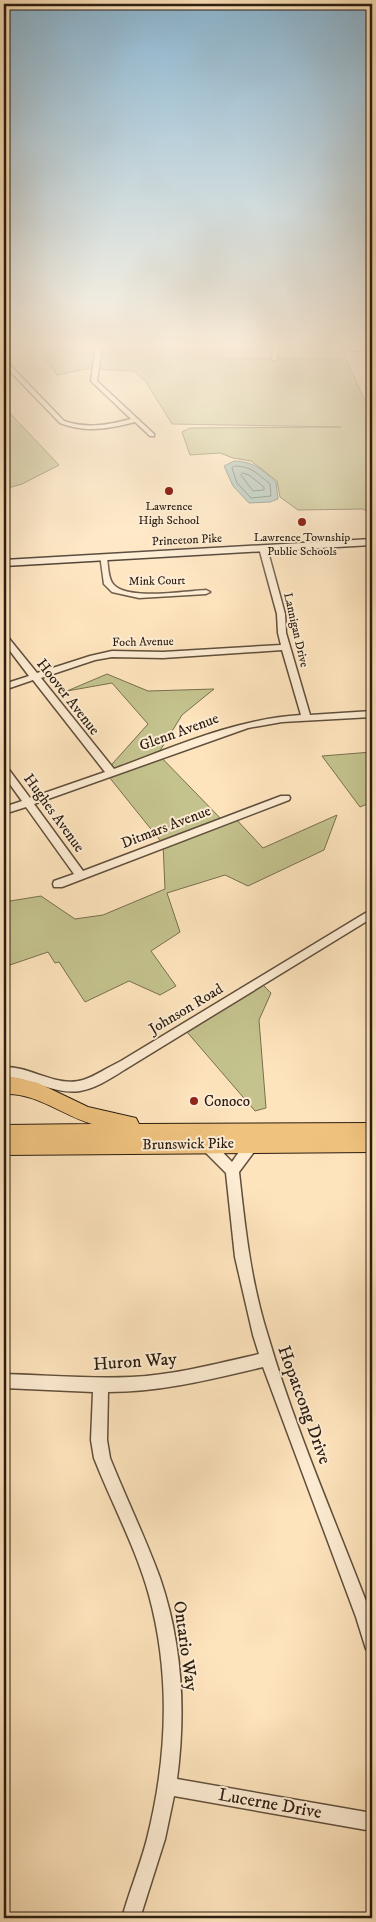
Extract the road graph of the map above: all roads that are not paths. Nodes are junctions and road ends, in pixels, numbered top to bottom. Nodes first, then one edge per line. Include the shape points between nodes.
1 (372, 542) edge
2 (263, 548) junction
3 (103, 557) junction
4 (4, 563) edge
5 (206, 592) dead end
6 (4, 638) edge
7 (286, 647) junction
8 (35, 677) junction
9 (4, 687) edge
10 (372, 714) edge
11 (306, 718) junction
12 (4, 769) edge
13 (110, 772) junction
14 (285, 798) dead end
15 (28, 802) junction
16 (4, 811) edge
17 (80, 875) junction
18 (58, 884) dead end
19 (372, 913) edge
20 (4, 1072) edge
21 (4, 1086) edge
22 (372, 1131) edge
23 (4, 1132) edge
24 (187, 1132) junction
25 (206, 1144) junction
26 (254, 1144) junction
27 (372, 1144) edge
28 (4, 1146) edge
29 (232, 1171) junction
30 (267, 1359) junction
31 (4, 1381) edge
32 (101, 1385) junction
33 (372, 1643) edge
34 (168, 1786) junction
35 (372, 1822) edge
36 (131, 1918) edge

1 - 2 main road, Princeton Pike
2 - 3 main road, Princeton Pike
2 - 7 street, Lannigan Drive via 281,614
3 - 4 main road, Princeton Pike
3 - 5 street, Mink Court via 108,584 120,593 134,596
6 - 8 street, Hoover Avenue
7 - 8 street, Foch Avenue via 163,655 112,654
7 - 11 street, Lannigan Drive
8 - 9 street, Foch Avenue
8 - 13 street, Hoover Avenue
10 - 11 street, Glenn Avenue
11 - 13 street, Glenn Avenue via 238,728
12 - 15 street, Hughes Avenue
13 - 15 street, Glenn Avenue
14 - 17 street, Ditmars Avenue
15 - 16 street, Glenn Avenue
15 - 17 street, Hughes Avenue
17 - 18 street, Ditmars Avenue
19 - 20 street, Johnson Road via 88,1084 69,1087 29,1074
21 - 24 main road via 29,1087 73,1109 117,1122
22 - 24 main road, Brunswick Pike
23 - 24 main road, Brunswick Pike
25 - 26 main road, Brunswick Pike
25 - 28 main road, Brunswick Pike
25 - 29 street
26 - 27 main road, Brunswick Pike
26 - 29 street
29 - 30 street, Hopatcong Drive via 242,1257
30 - 32 street, Huron Way via 189,1378
30 - 33 street, Hopatcong Drive
31 - 32 street, Huron Way
32 - 34 street, Ontario Way via 99,1440 102,1458 148,1566 166,1634 174,1716
34 - 35 street, Lucerne Drive
34 - 36 street, Ontario Way via 148,1873

